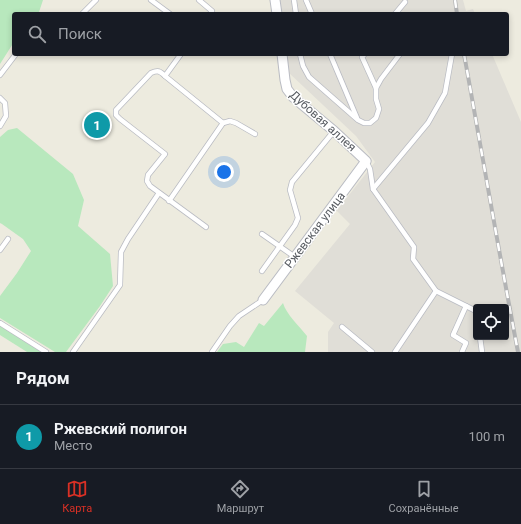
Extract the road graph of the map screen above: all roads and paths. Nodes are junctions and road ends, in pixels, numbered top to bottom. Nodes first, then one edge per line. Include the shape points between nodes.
1 (96, 0) edge
2 (151, 0) edge
3 (199, 0) edge
4 (275, 0) edge
5 (294, 0) edge
6 (306, 0) edge
7 (405, 2) dead end
8 (84, 12) edge
9 (167, 12) edge
10 (212, 12) edge
11 (277, 12) edge
12 (296, 12) edge
13 (311, 12) edge
14 (397, 12) edge
15 (14, 56) edge
16 (180, 56) edge
17 (282, 56) edge
18 (300, 56) edge
19 (331, 56) edge
20 (363, 56) edge
21 (398, 56) edge
22 (452, 56) edge
23 (0, 75) edge
24 (165, 76) junction
25 (376, 88) junction
26 (0, 98) edge
27 (358, 120) junction
28 (223, 123) junction
29 (0, 126) edge
30 (334, 130) junction
31 (255, 134) dead end
32 (366, 161) junction
33 (373, 189) junction
34 (159, 193) junction
35 (169, 201) junction
36 (206, 226) dead end
37 (262, 234) dead end
38 (8, 239) dead end
39 (280, 246) junction
40 (0, 250) edge
41 (295, 257) junction
42 (262, 271) dead end
43 (436, 291) junction
44 (263, 300) joint
45 (466, 306) junction
46 (473, 310) edge
47 (0, 323) edge
48 (342, 327) dead end
49 (480, 340) edge
50 (46, 352) edge
51 (73, 352) edge
52 (212, 352) edge
53 (372, 352) edge
54 (395, 352) edge
55 (462, 352) edge
56 (482, 352) edge

1 - 8 lane
2 - 9 lane
3 - 10 lane
4 - 11 street
5 - 12 lane
6 - 13 lane
7 - 14 lane
15 - 23 lane
16 - 24 lane
17 - 30 street, Дубовая аллея via 287,89 293,97
18 - 27 lane via 309,77
19 - 27 lane
20 - 25 lane
21 - 25 lane
22 - 33 lane via 445,93 428,123
24 - 28 lane
24 - 34 lane via 156,71 151,73 116,110 116,115 120,119 165,154 148,175 147,181
25 - 27 lane via 376,118 364,124
26 - 29 lane via 5,103 6,116
28 - 31 lane via 236,122
28 - 35 lane
30 - 32 street, Дубовая аллея
30 - 39 lane via 292,182 290,190 298,218
32 - 33 lane
32 - 41 street, Ржевская улица
33 - 43 lane via 414,247 413,260
34 - 35 lane
34 - 51 lane via 122,252 120,285
35 - 36 lane
37 - 39 lane
38 - 40 lane
39 - 41 lane
39 - 42 lane
41 - 44 street, Ржевская улица
43 - 45 lane
43 - 54 lane
44 - 52 lane via 239,316
45 - 46 lane
45 - 55 lane via 453,335 466,343
47 - 50 lane
48 - 53 lane
49 - 56 lane

